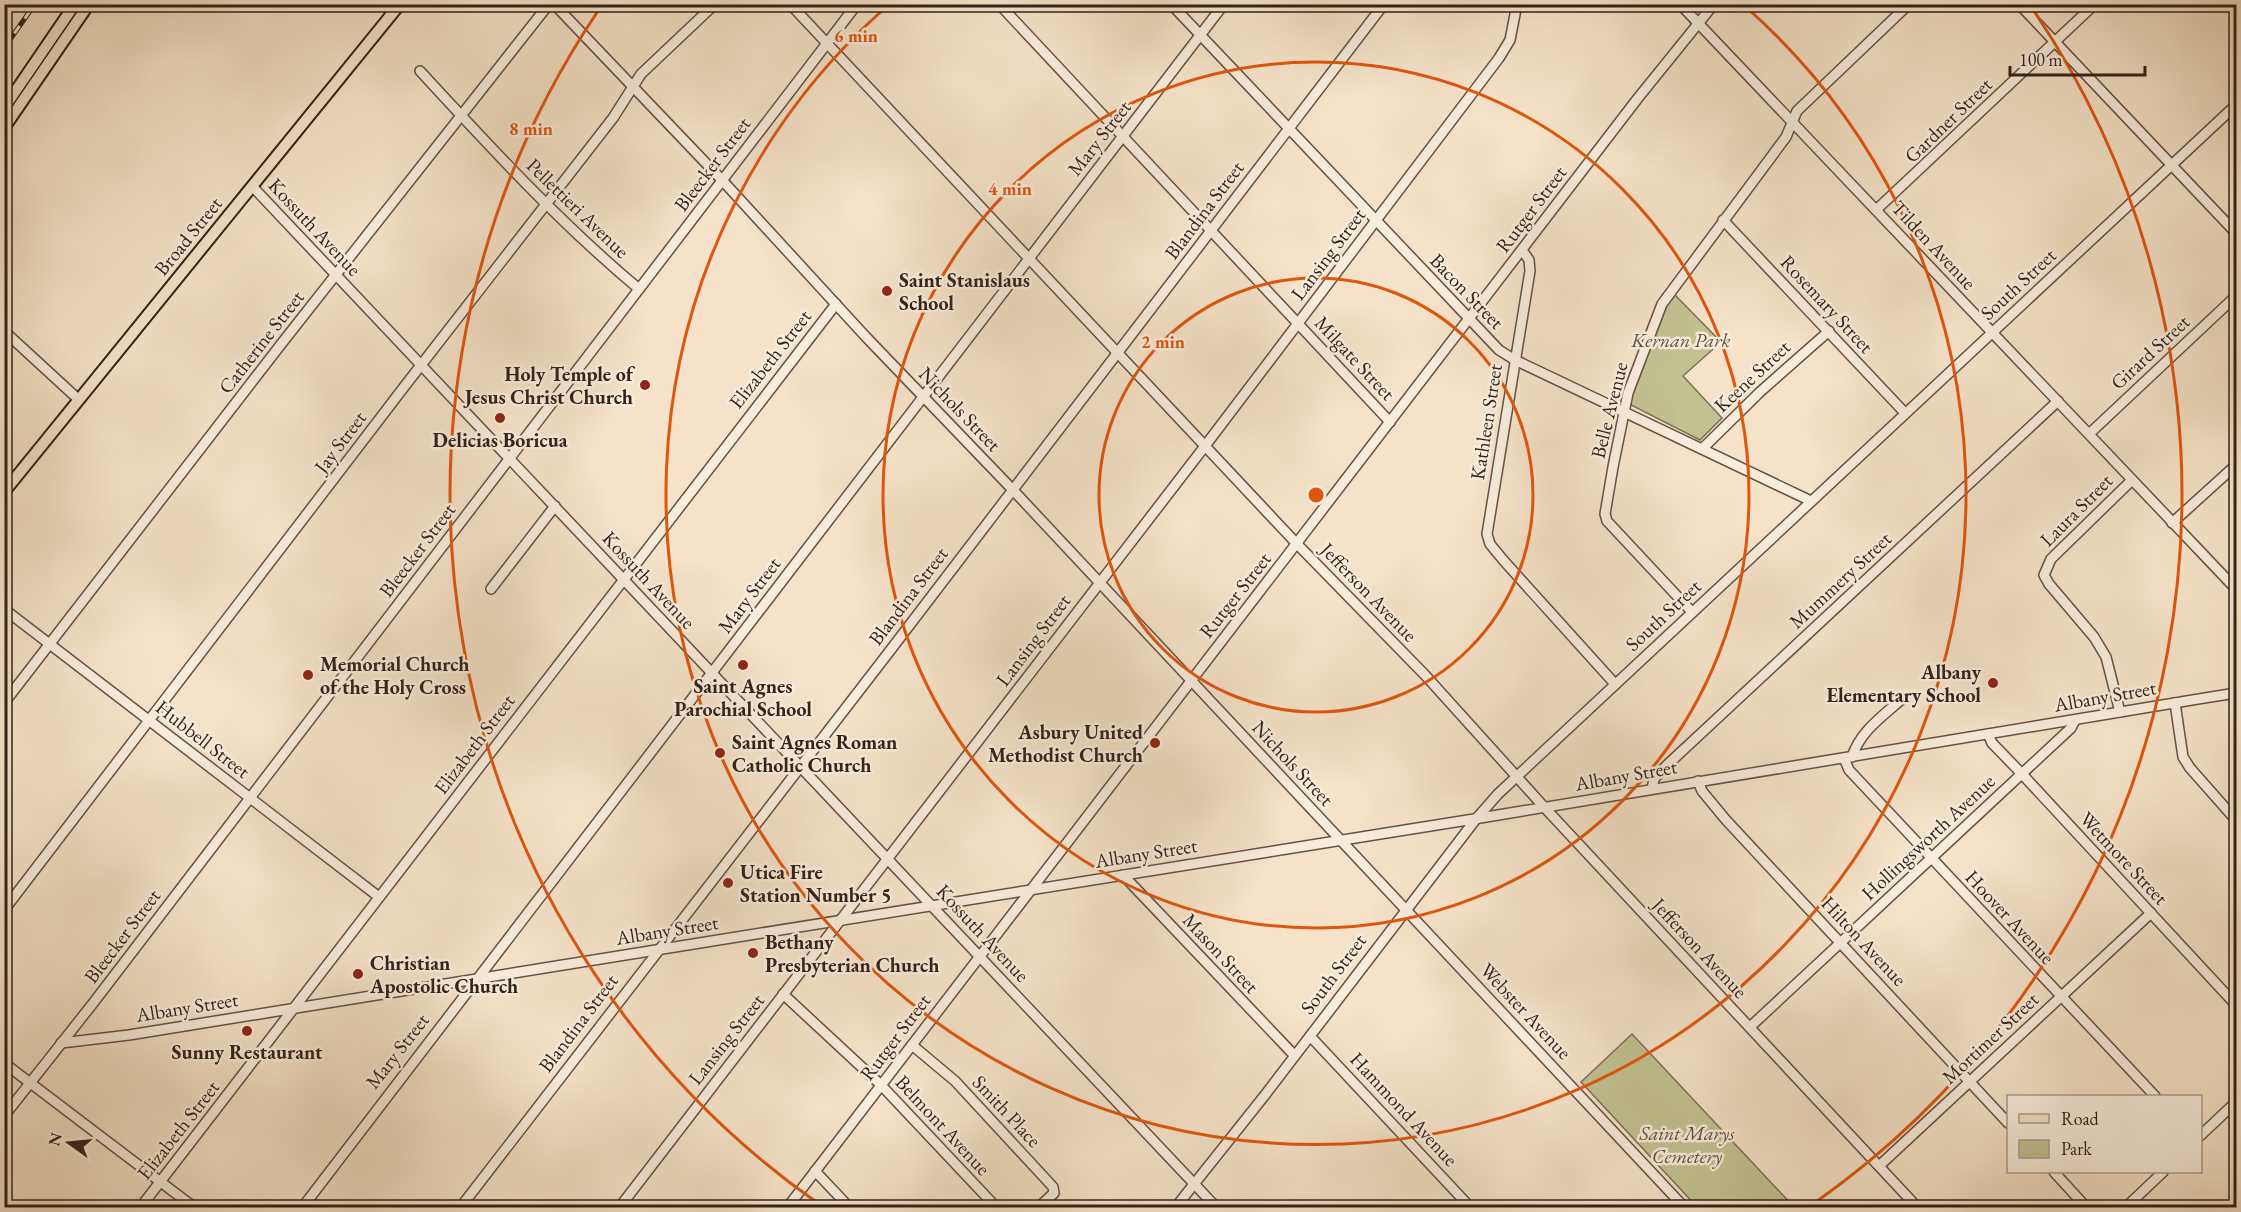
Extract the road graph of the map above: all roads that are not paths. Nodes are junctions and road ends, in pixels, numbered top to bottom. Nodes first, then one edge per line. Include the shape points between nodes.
1 (75, 4) edge
2 (89, 4) edge
3 (400, 4) edge
4 (549, 4) edge
5 (554, 4) edge
6 (715, 4) edge
7 (790, 4) edge
8 (857, 4) edge
9 (999, 4) edge
10 (1171, 4) edge
11 (1224, 4) edge
12 (1384, 4) edge
13 (1517, 4) edge
14 (1680, 4) edge
15 (1714, 4) edge
16 (1909, 4) edge
17 (2019, 4) edge
18 (2095, 4) edge
19 (1697, 23) junction
20 (1200, 36) junction
21 (2055, 42) junction
22 (827, 43) junction
23 (420, 71) dead end
24 (632, 87) junction
25 (2236, 105) edge
26 (4, 108) edge
27 (461, 115) junction
28 (1792, 122) junction
29 (4, 128) edge
30 (1288, 129) junction
31 (1123, 136) junction
32 (2171, 165) junction
33 (722, 180) junction
34 (252, 186) junction
35 (546, 204) junction
36 (1876, 210) junction
37 (1723, 220) junction
38 (1376, 222) junction
39 (1211, 230) junction
40 (2236, 233) edge
41 (1522, 250) junction
42 (1029, 259) junction
43 (336, 275) junction
44 (639, 289) junction
45 (2236, 296) edge
46 (836, 304) junction
47 (1469, 319) junction
48 (1298, 323) junction
49 (4, 331) edge
50 (1828, 331) junction
51 (1992, 333) junction
52 (1117, 353) junction
53 (1515, 360) junction
54 (421, 365) junction
55 (924, 397) junction
56 (78, 399) junction
57 (2058, 401) junction
58 (1623, 411) junction
59 (1905, 413) junction
60 (1390, 422) junction
61 (2089, 434) junction
62 (1205, 446) junction
63 (1702, 449) junction
64 (510, 458) junction
65 (2236, 465) edge
66 (2132, 480) junction
67 (1012, 489) junction
68 (4, 492) edge
69 (1811, 501) junction
70 (555, 506) junction
71 (2172, 523) junction
72 (1297, 544) junction
73 (623, 579) junction
74 (1099, 583) junction
75 (491, 589) dead end
76 (2236, 589) edge
77 (4, 609) edge
78 (1692, 612) junction
79 (50, 644) junction
80 (712, 672) junction
81 (1192, 681) junction
82 (1615, 684) junction
83 (2236, 693) edge
84 (1903, 698) dead end
85 (4, 703) edge
86 (2175, 703) junction
87 (2120, 712) junction
88 (149, 720) junction
89 (2075, 720) junction
90 (1988, 734) junction
91 (1848, 757) junction
92 (800, 765) junction
93 (2022, 774) junction
94 (1517, 777) junction
95 (1698, 781) junction
96 (1652, 789) junction
97 (250, 798) junction
98 (1545, 807) junction
99 (1476, 819) junction
100 (2236, 820) edge
101 (1339, 840) junction
102 (1930, 858) junction
103 (887, 860) junction
104 (1123, 875) junction
105 (1030, 890) junction
106 (379, 897) junction
107 (931, 904) junction
108 (4, 910) edge
109 (1405, 910) junction
110 (2151, 913) junction
111 (842, 918) junction
112 (1841, 943) junction
113 (658, 949) junction
114 (980, 956) junction
115 (476, 979) junction
116 (783, 994) junction
117 (2060, 997) junction
118 (2236, 1005) edge
119 (296, 1008) junction
120 (1750, 1027) junction
121 (1310, 1036) junction
122 (61, 1043) junction
123 (912, 1045) junction
124 (1294, 1055) junction
125 (4, 1063) edge
126 (1970, 1082) junction
127 (30, 1083) junction
128 (881, 1085) junction
129 (2154, 1095) edge
130 (2236, 1102) edge
131 (4, 1116) edge
132 (2007, 1122) edge
133 (2202, 1134) edge
134 (1879, 1166) junction
135 (815, 1171) junction
136 (2055, 1173) edge
137 (2162, 1173) edge
138 (160, 1182) junction
139 (1195, 1184) junction
140 (140, 1208) edge
141 (195, 1208) edge
142 (302, 1208) edge
143 (460, 1208) edge
144 (619, 1208) edge
145 (787, 1208) edge
146 (850, 1208) edge
147 (997, 1208) edge
148 (1038, 1208) edge
149 (1175, 1208) edge
150 (1217, 1208) edge
151 (1470, 1208) edge
152 (1685, 1208) edge
153 (1918, 1208) edge
154 (2087, 1208) edge
155 (2125, 1208) edge

1 - 26 main road
2 - 29 main road
3 - 34 main road, Broad Street
4 - 27 street, Catherine Street
5 - 24 street, Nichols Street
6 - 24 street, Jay Street
7 - 22 street, Jefferson Avenue
8 - 22 street, Bleecker Street
9 - 31 street, Milgate Street
10 - 20 street, Bacon Street
11 - 20 street, Mary Street
12 - 30 street, Blandina Street
13 - 38 street, Lansing Street via 1510,40 1499,58
14 - 19 street, Tilden Avenue
15 - 19 street, Rutger Street
16 - 28 street, Belle Avenue via 1797,111
17 - 21 street
18 - 21 street, Gardner Street
19 - 28 street, Tilden Avenue
19 - 41 street, Rutger Street
20 - 30 street, Bacon Street
20 - 31 street, Mary Street
21 - 32 street
21 - 36 street, Gardner Street
22 - 33 street, Bleecker Street
22 - 42 street, Jefferson Avenue
23 - 27 street, Pellettieri Avenue
24 - 33 street, Nichols Street
24 - 35 street, Jay Street via 613,118
25 - 32 street, South Street
27 - 35 street, Pellettieri Avenue
27 - 43 street, Catherine Street
28 - 36 street, Tilden Avenue
28 - 37 street, Belle Avenue via 1786,137
30 - 38 street, Bacon Street
30 - 39 street, Blandina Street
31 - 39 street, Milgate Street
31 - 42 street, Mary Street
32 - 40 street
32 - 51 street, South Street
33 - 44 street, Bleecker Street
33 - 46 street, Nichols Street
34 - 43 street, Kossuth Avenue
34 - 56 main road, Broad Street
35 - 44 street, Pellettieri Avenue
35 - 54 street, Jay Street
36 - 51 street, Tilden Avenue
37 - 50 street, Rosemary Street
37 - 58 street, Belle Avenue via 1662,304
38 - 47 street, Bacon Street
38 - 48 street, Lansing Street
39 - 48 street, Milgate Street
39 - 52 street, Blandina Street
41 - 47 street, Rutger Street
41 - 53 street, Kathleen Street via 1530,271
42 - 52 street, Jefferson Avenue
42 - 55 street, Mary Street
43 - 54 street, Kossuth Avenue
43 - 79 street, Catherine Street
44 - 64 street, Bleecker Street
45 - 61 street, Girard Street
46 - 55 street, Nichols Street
46 - 73 street, Elizabeth Street
47 - 53 street, Bacon Street via 1499,350
47 - 60 street, Rutger Street
48 - 60 street, Milgate Street
48 - 62 street, Lansing Street
49 - 56 street
50 - 59 street, Rosemary Street
50 - 63 street, Keene Street
51 - 57 street, Tilden Avenue
51 - 59 street, South Street
52 - 62 street, Jefferson Avenue
52 - 67 street, Blandina Street
53 - 58 street, Bacon Street
53 - 82 street, Kathleen Street via 1487,534 1490,544
54 - 64 street, Kossuth Avenue
54 - 88 street, Jay Street
55 - 67 street, Nichols Street
55 - 80 street, Mary Street
56 - 68 main road, Broad Street
57 - 61 street, Tilden Avenue
57 - 96 street, Mummery Street via 1666,766 1654,779
58 - 63 street, Bacon Street
58 - 78 street, Belle Avenue via 1605,514 1607,522
59 - 69 street, South Street
60 - 72 street, Rutger Street
61 - 66 street, Tilden Avenue
62 - 72 street, Jefferson Avenue
62 - 74 street, Lansing Street
63 - 69 street, Bacon Street
64 - 70 street, Kossuth Avenue
64 - 97 street, Bleecker Street
65 - 71 street
66 - 71 street, Tilden Avenue
66 - 87 street, Laura Street via 2050,559 2044,575 2106,657
67 - 74 street, Nichols Street
67 - 92 street, Blandina Street
69 - 78 street, South Street
70 - 73 street, Kossuth Avenue
70 - 75 street
71 - 76 street, Tilden Avenue
72 - 81 street, Rutger Street
72 - 94 street, Jefferson Avenue via 1425,675
73 - 80 street, Kossuth Avenue
73 - 106 street, Elizabeth Street
74 - 81 street, Nichols Street
74 - 103 street, Lansing Street
77 - 79 street, Hubbell Street
78 - 82 street, South Street
79 - 85 street, Catherine Street
79 - 88 street, Hubbell Street
80 - 92 street, Kossuth Avenue
80 - 115 street, Mary Street
81 - 101 street, Nichols Street
81 - 105 street, Rutger Street
82 - 94 street, South Street
83 - 86 street, Albany Street
84 - 91 street via 1867,729
86 - 87 street, Albany Street
86 - 100 street via 2183,757
87 - 89 street, Albany Street
88 - 97 street, Hubbell Street
88 - 108 street, Jay Street
89 - 90 street, Albany Street
89 - 93 street, Hollingsworth Avenue via 2071,729
90 - 91 street, Albany Street
90 - 93 street, Wetmore Street
91 - 95 street, Albany Street
91 - 102 street, Hoover Avenue via 1850,770
92 - 103 street, Kossuth Avenue
92 - 113 street, Blandina Street
93 - 102 street, Hollingsworth Avenue
93 - 110 street, Wetmore Street
94 - 98 street, Jefferson Avenue
94 - 99 street, South Street
95 - 96 street, Albany Street
95 - 112 street, Hilton Avenue via 1726,820
96 - 98 street, Albany Street
97 - 106 street, Hubbell Street
97 - 122 street, Bleecker Street
98 - 99 street, Albany Street
98 - 120 street, Jefferson Avenue
99 - 101 street, Albany Street
99 - 109 street, South Street
101 - 104 street, Albany Street
101 - 109 street, Webster Avenue
102 - 112 street, Hollingsworth Avenue
102 - 117 street, Hoover Avenue
103 - 107 street, Kossuth Avenue
103 - 111 street, Lansing Street
104 - 105 street, Albany Street
104 - 124 street, Mason Street
105 - 107 street, Albany Street
105 - 114 street, Rutger Street
106 - 119 street, Elizabeth Street
107 - 111 street, Albany Street
107 - 114 street, Kossuth Avenue
109 - 121 street, South Street
109 - 152 street, Webster Avenue
110 - 117 street, Mortimer Street
110 - 118 street, Wetmore Street
111 - 113 street, Albany Street
111 - 116 street, Lansing Street
112 - 120 street, Hollingsworth Avenue
112 - 126 street, Hilton Avenue
113 - 115 street, Albany Street
113 - 143 street, Blandina Street
114 - 123 street, Rutger Street
114 - 139 street, Kossuth Avenue
115 - 119 street, Albany Street
115 - 142 street, Mary Street
116 - 128 street, Belmont Avenue
116 - 144 street, Lansing Street
117 - 126 street, Mortimer Street
117 - 129 street, Hoover Avenue
119 - 122 street, Albany Street
119 - 138 street, Elizabeth Street
120 - 134 street, Jefferson Avenue
121 - 124 street, South Street
121 - 151 street, Hammond Avenue
122 - 127 street, Bleecker Street
123 - 128 street, Rutger Street
123 - 148 street, Smith Place via 955,1081 1053,1187 1054,1193
124 - 139 street, South Street
125 - 127 street
126 - 132 street, Hilton Avenue
126 - 134 street, Mortimer Street
127 - 131 street, Bleecker Street
127 - 138 street
128 - 135 street, Rutger Street
128 - 147 street, Belmont Avenue
130 - 133 street
134 - 153 street, Jefferson Avenue
135 - 145 street, Rutger Street
135 - 146 street
136 - 154 street
137 - 155 street
138 - 140 street, Elizabeth Street
138 - 141 street
139 - 149 street, South Street
139 - 150 street, Kossuth Avenue

